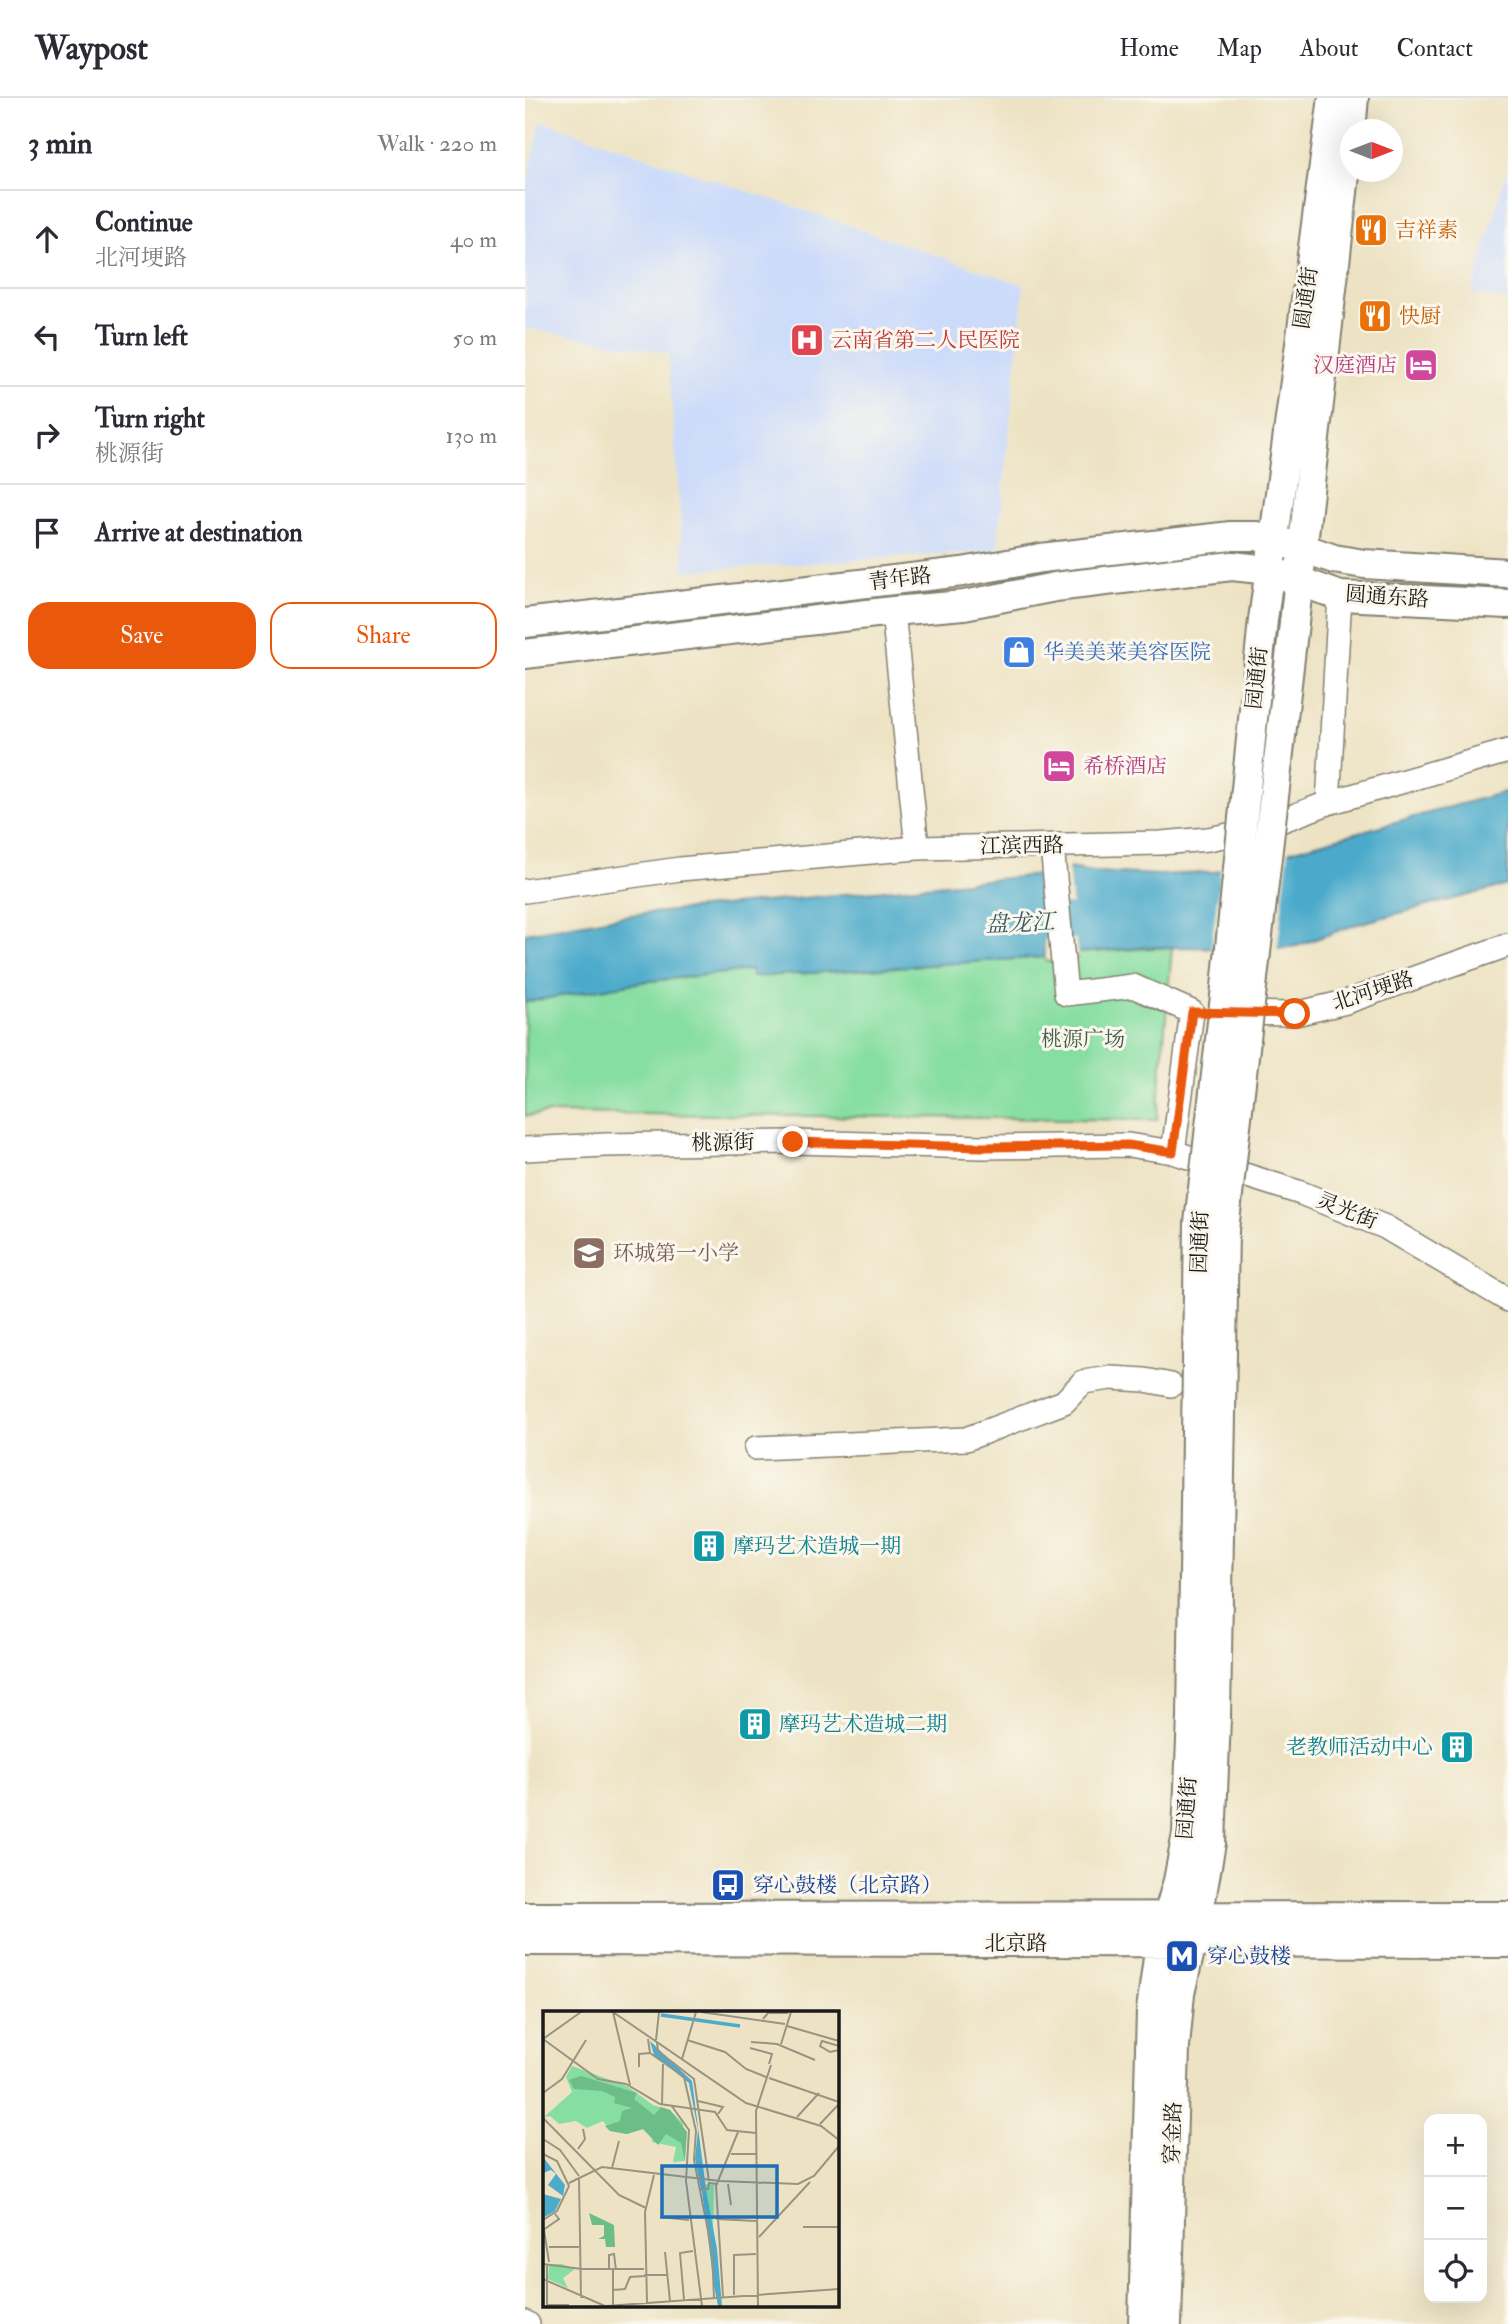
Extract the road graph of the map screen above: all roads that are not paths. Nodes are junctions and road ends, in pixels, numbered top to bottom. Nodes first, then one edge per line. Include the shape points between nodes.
1 (1333, 98) edge
2 (1354, 98) edge
3 (1352, 119) edge
4 (1345, 182) edge
5 (1274, 540) junction
6 (1303, 548) junction
7 (1269, 570) junction
8 (1508, 573) edge
9 (1299, 580) junction
10 (1340, 596) junction
11 (1508, 604) edge
12 (893, 611) junction
13 (525, 623) edge
14 (525, 654) edge
15 (1508, 751) edge
16 (1328, 803) junction
17 (917, 848) junction
18 (1053, 856) junction
19 (525, 891) edge
20 (1508, 945) edge
21 (1192, 1012) junction
22 (525, 1149) edge
23 (1173, 1152) junction
24 (1508, 1300) edge
25 (1171, 1385) dead end
26 (756, 1448) dead end
27 (1204, 1717) junction
28 (1508, 1916) edge
29 (525, 1917) edge
30 (1164, 1930) junction
31 (1195, 1930) junction
32 (525, 1941) edge
33 (1508, 1943) edge
34 (1143, 2324) edge
35 (1167, 2324) edge

1 - 5 main road, 圆通街
2 - 3 main road, 圆通街
4 - 6 main road, 圆通街
5 - 6 main road, 圆通东路
5 - 7 main road, 园通街
5 - 13 main road, 青年路 via 1231,536
6 - 8 main road, 圆通东路 via 1364,564
6 - 9 main road, 园通街
7 - 9 main road, 圆通东路
7 - 12 main road, 青年路 via 1232,566
7 - 27 main road, 园通街, bridge via 1199,1223
9 - 10 main road, 圆通东路
9 - 27 main road, 园通街, bridge via 1224,1230
10 - 11 main road, 圆通东路
10 - 16 street
12 - 14 main road, 青年路
12 - 17 street
15 - 16 street, 江滨西路
16 - 18 street, 江滨西路 via 1259,829 1220,837
17 - 18 street, 江滨西路
17 - 19 street, 江滨西路 via 680,869
18 - 21 street via 1066,994 1133,986
20 - 21 street, 北河埂路 via 1346,1002 1295,1014
21 - 23 street
22 - 23 street, 桃源街 via 793,1142 1128,1145
23 - 24 street, 灵光街 via 1301,1193 1385,1227
25 - 26 street via 1111,1378 1083,1382 1064,1402 966,1439
27 - 30 main road, 园通街 via 1187,1834
27 - 31 main road, 园通街 via 1211,1843
28 - 31 main road, 北京路
29 - 30 main road, 北京路
30 - 31 main road, 北京路
30 - 32 main road, 北京路
30 - 34 main road, 穿金路 via 1151,2010
31 - 33 main road, 北京路
31 - 35 main road, 穿金路 via 1180,1993 1175,2047

